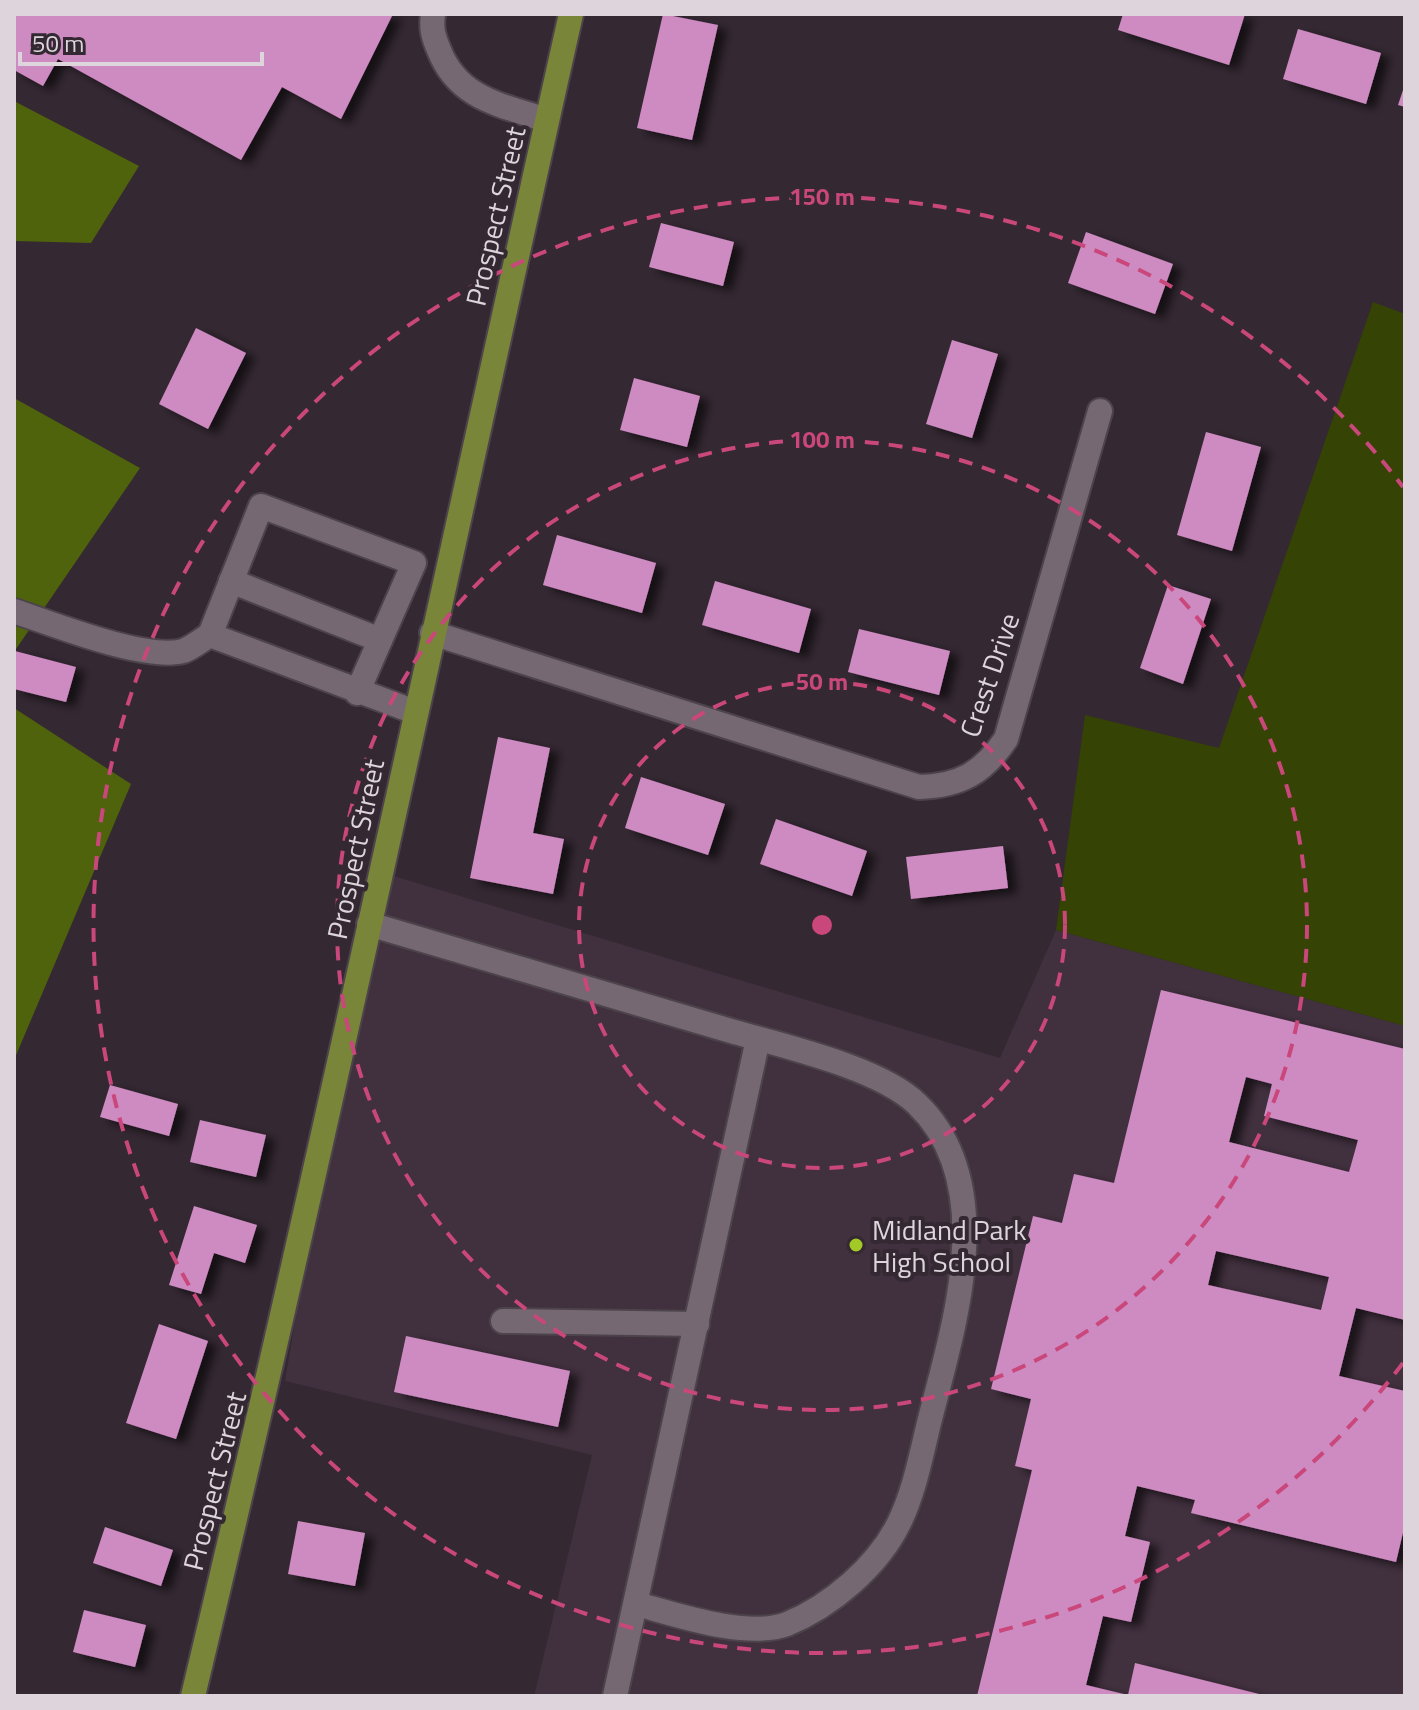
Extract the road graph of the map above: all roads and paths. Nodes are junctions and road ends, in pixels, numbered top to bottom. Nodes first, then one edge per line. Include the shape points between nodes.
1 (433, 14) edge
2 (571, 14) edge
3 (547, 120) junction
4 (1100, 411) dead end
5 (414, 563) junction
6 (445, 573) junction
7 (231, 581) junction
8 (14, 611) edge
9 (432, 633) junction
10 (210, 635) junction
11 (380, 640) junction
12 (357, 693) junction
13 (415, 712) junction
14 (369, 924) junction
15 (758, 1039) junction
16 (503, 1321) dead end
17 (697, 1324) junction
18 (637, 1604) junction
19 (193, 1696) edge
20 (615, 1696) edge

1 - 3 street via 431,29 447,72 462,86 494,104
2 - 3 main road, Prospect Street
3 - 6 main road, Prospect Street
4 - 9 street, Crest Drive via 1006,739 975,775 947,786 919,787
5 - 6 street
5 - 7 street via 261,506
5 - 11 street
6 - 9 main road, Prospect Street
7 - 10 street
7 - 11 street
8 - 10 street via 160,653 185,651
9 - 13 main road, Prospect Street
10 - 12 street
11 - 12 street
12 - 13 street
13 - 14 main road, Prospect Street
14 - 15 street
14 - 19 main road, Prospect Street
15 - 17 street
15 - 18 street via 881,1080 918,1105 943,1141 958,1176 966,1253 945,1358 899,1523 870,1564 839,1593 785,1625 729,1628
16 - 17 street
17 - 18 street
18 - 20 street

